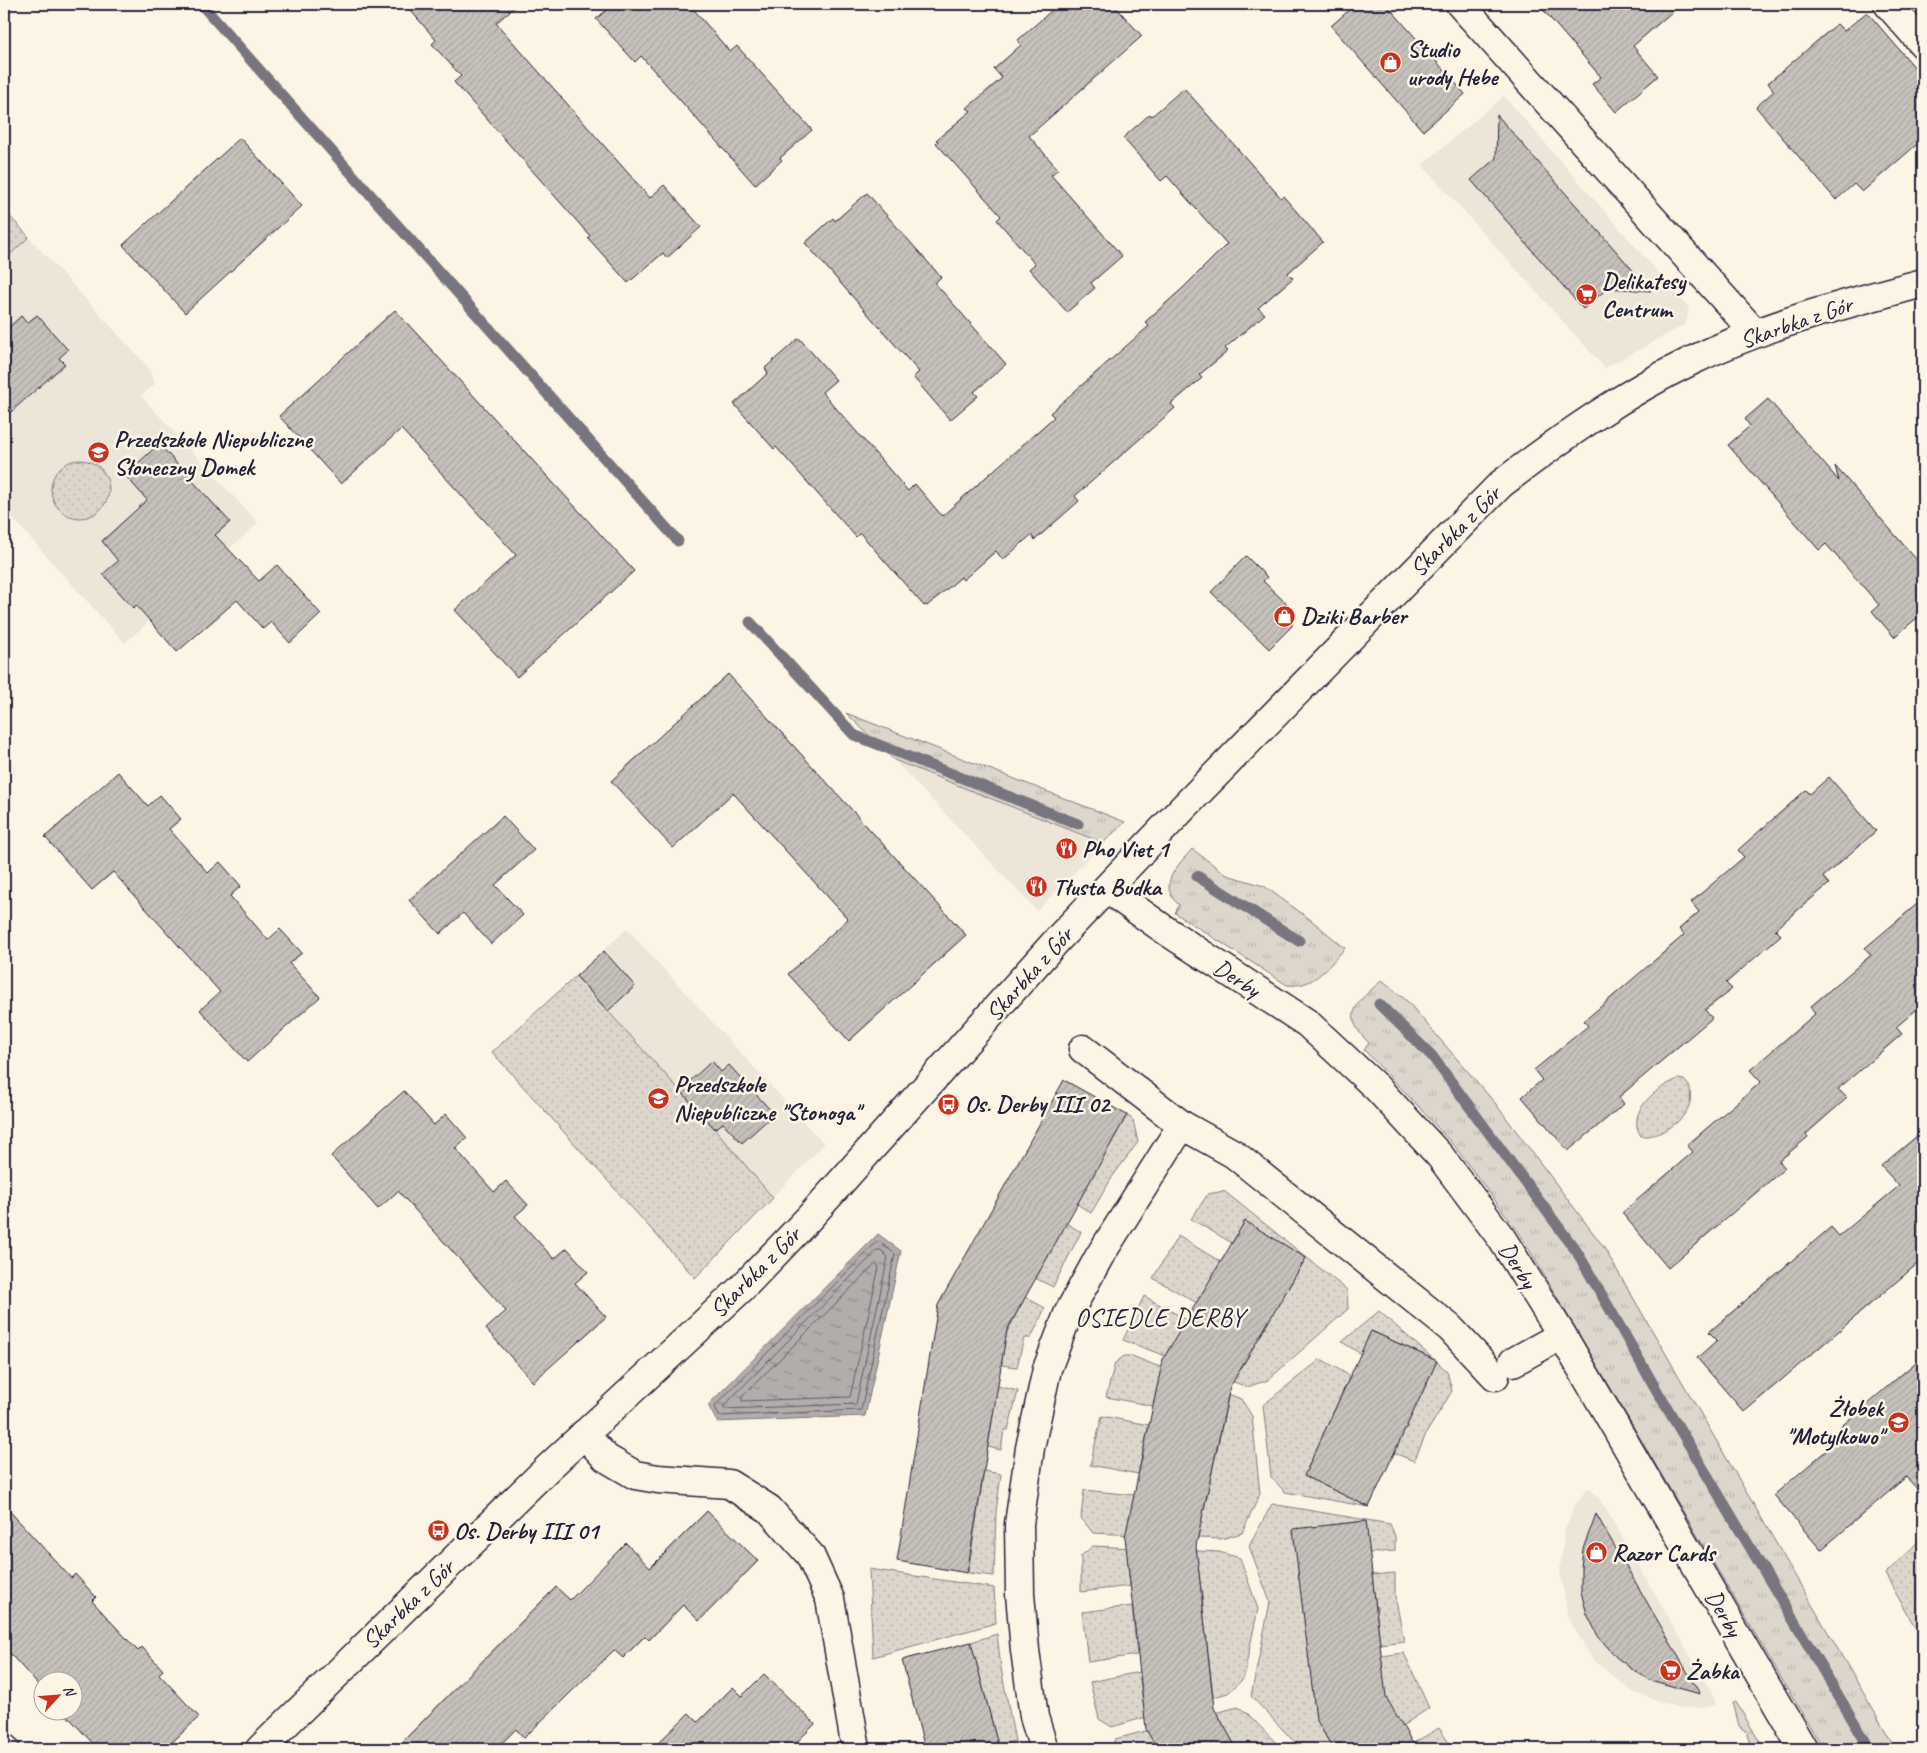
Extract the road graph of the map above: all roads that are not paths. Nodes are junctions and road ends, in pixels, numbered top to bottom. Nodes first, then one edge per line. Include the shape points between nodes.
1 (1460, 4) edge
2 (1888, 4) edge
3 (1923, 44) edge
4 (1923, 283) edge
5 (1755, 333) junction
6 (1107, 889) junction
7 (1083, 1048) dead end
8 (1182, 1124) junction
9 (1562, 1335) junction
10 (584, 1434) junction
11 (260, 1749) edge
12 (856, 1749) edge
13 (1044, 1749) edge
14 (1803, 1749) edge

1 - 5 street
2 - 3 street
4 - 5 street, Skarbka z Gór
5 - 6 street, Skarbka z Gór via 1690,361 1631,393 1553,444 1501,484
6 - 9 street, Derby via 1307,1024 1377,1088 1440,1156 1480,1208
6 - 10 street, Skarbka z Gór via 743,1288
7 - 8 street
8 - 9 street via 1234,1154 1504,1369
8 - 13 street via 1099,1256 1068,1314 1047,1369 1030,1448 1019,1524 1025,1650 1034,1717
9 - 14 street, Derby
10 - 11 street, Skarbka z Gór
10 - 12 street via 606,1458 635,1475 729,1484 769,1509 810,1555 830,1598

